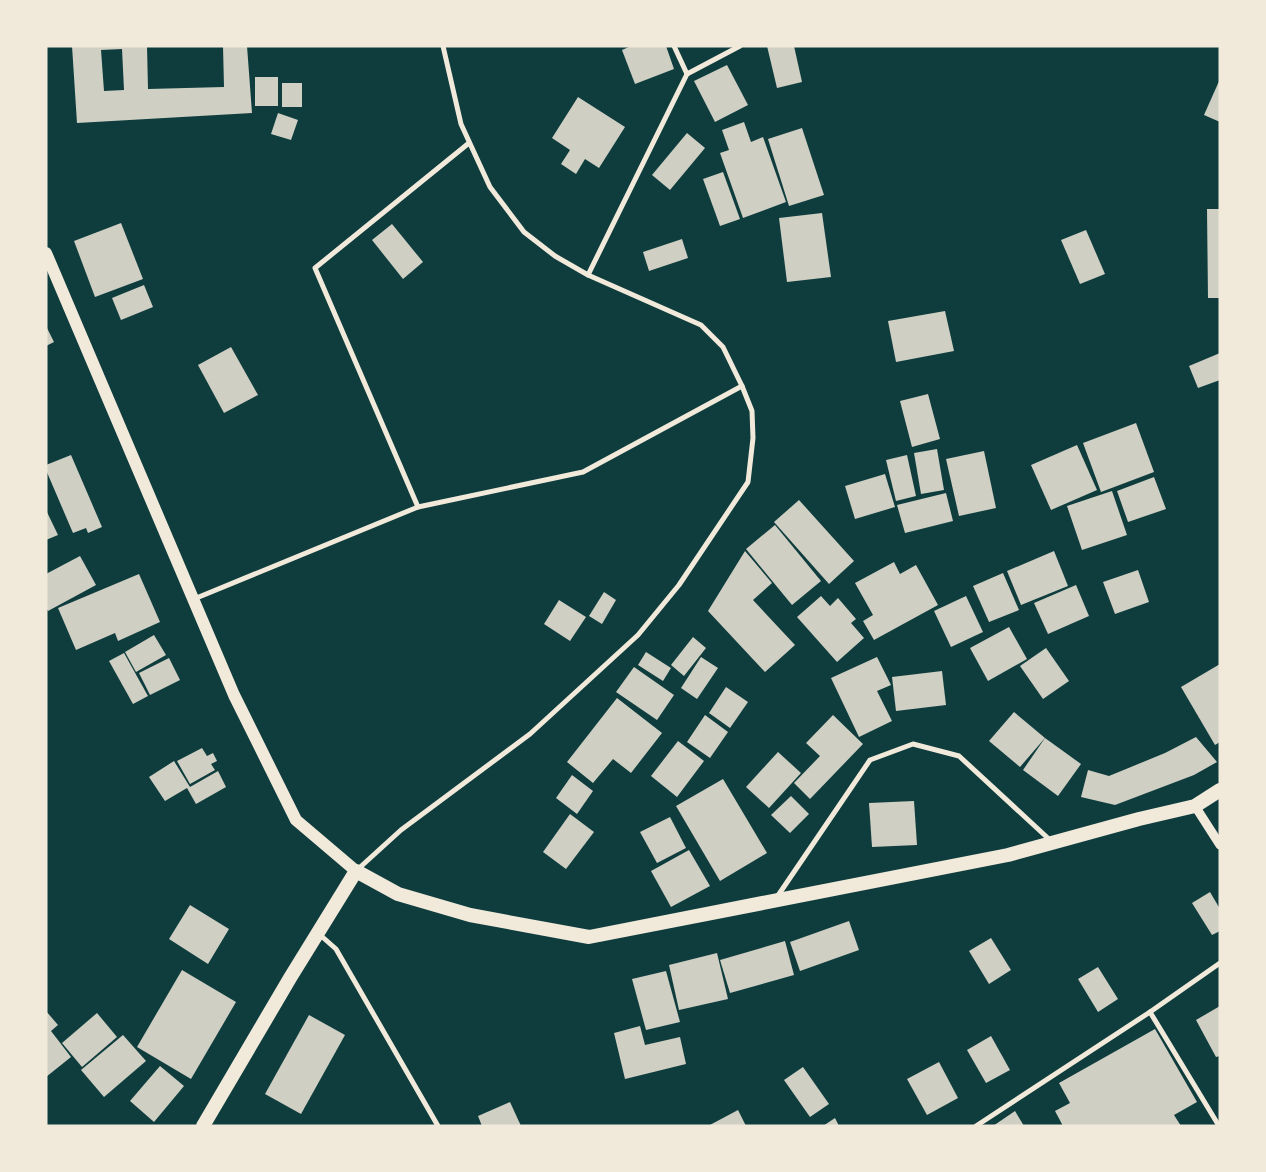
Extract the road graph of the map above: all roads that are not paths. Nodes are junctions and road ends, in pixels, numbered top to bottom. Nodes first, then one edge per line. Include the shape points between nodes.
1 (444, 46) edge
2 (674, 46) edge
3 (740, 46) edge
4 (687, 74) junction
5 (469, 143) junction
6 (46, 253) edge
7 (588, 274) junction
8 (742, 386) junction
9 (418, 507) junction
10 (194, 598) junction
11 (1220, 790) edge
12 (1195, 806) junction
13 (1053, 843) junction
14 (1220, 845) edge
15 (356, 871) junction
16 (774, 901) junction
17 (318, 932) junction
18 (1220, 963) edge
19 (1150, 1012) junction
20 (203, 1126) edge
21 (438, 1126) edge
22 (976, 1126) edge
23 (1219, 1126) edge

1 - 5 street via 461,124
2 - 4 street
3 - 4 street
4 - 7 street
5 - 7 street via 490,187 524,232 555,256
5 - 9 street via 315,268
6 - 10 main road
7 - 8 street via 701,325 723,347
8 - 9 street via 583,472
8 - 15 street via 752,411 753,438 748,482 680,585 638,635 530,734 401,830
9 - 10 street
10 - 15 main road via 234,695 296,820
11 - 12 highway
12 - 13 highway
12 - 14 street
13 - 16 highway via 1008,855
13 - 16 street via 958,756 913,744 870,760
15 - 16 highway via 398,894 461,912 589,937
15 - 17 highway
17 - 20 highway
17 - 21 street via 336,948
18 - 19 street
19 - 22 street
19 - 23 street

